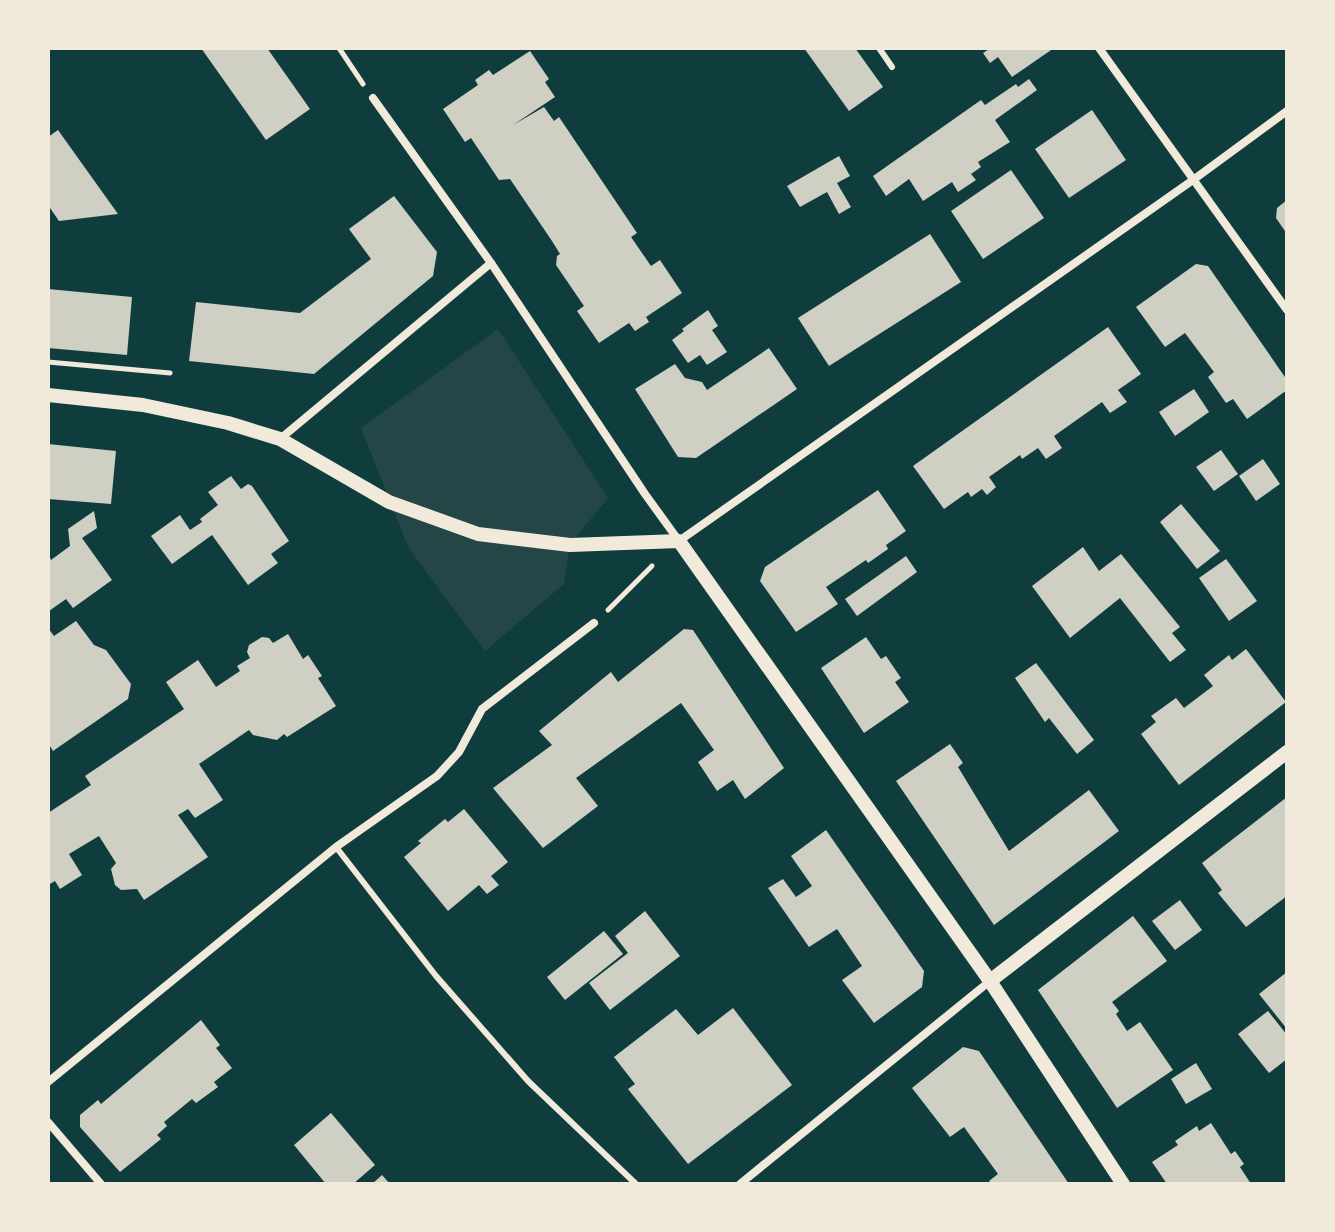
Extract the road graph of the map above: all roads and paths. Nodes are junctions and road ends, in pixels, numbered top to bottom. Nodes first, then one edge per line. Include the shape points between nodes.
1 (339, 48) edge
2 (879, 48) edge
3 (1099, 48) edge
4 (892, 67) dead end
5 (373, 98) joint
6 (1287, 111) edge
7 (1193, 180) junction
8 (491, 263) junction
9 (1287, 310) edge
10 (48, 362) edge
11 (170, 373) dead end
12 (48, 395) edge
13 (280, 439) junction
14 (679, 541) junction
15 (594, 623) joint
16 (1287, 752) edge
17 (336, 847) junction
18 (990, 981) junction
19 (48, 1082) edge
20 (48, 1122) edge
21 (101, 1184) edge
22 (636, 1184) edge
23 (740, 1184) edge
24 (1123, 1184) edge

1 - 5 path
2 - 4 lane
3 - 7 street
5 - 8 street
6 - 7 street
7 - 9 street
7 - 14 street
8 - 13 street
8 - 14 street
10 - 11 path
12 - 13 street via 143,405
13 - 14 street via 389,502 478,534 570,545
14 - 15 path
14 - 18 street
15 - 17 street via 482,709 459,752 437,776
16 - 18 street
17 - 19 street
17 - 22 lane via 436,976 528,1081
18 - 23 street
18 - 24 street
20 - 21 street

